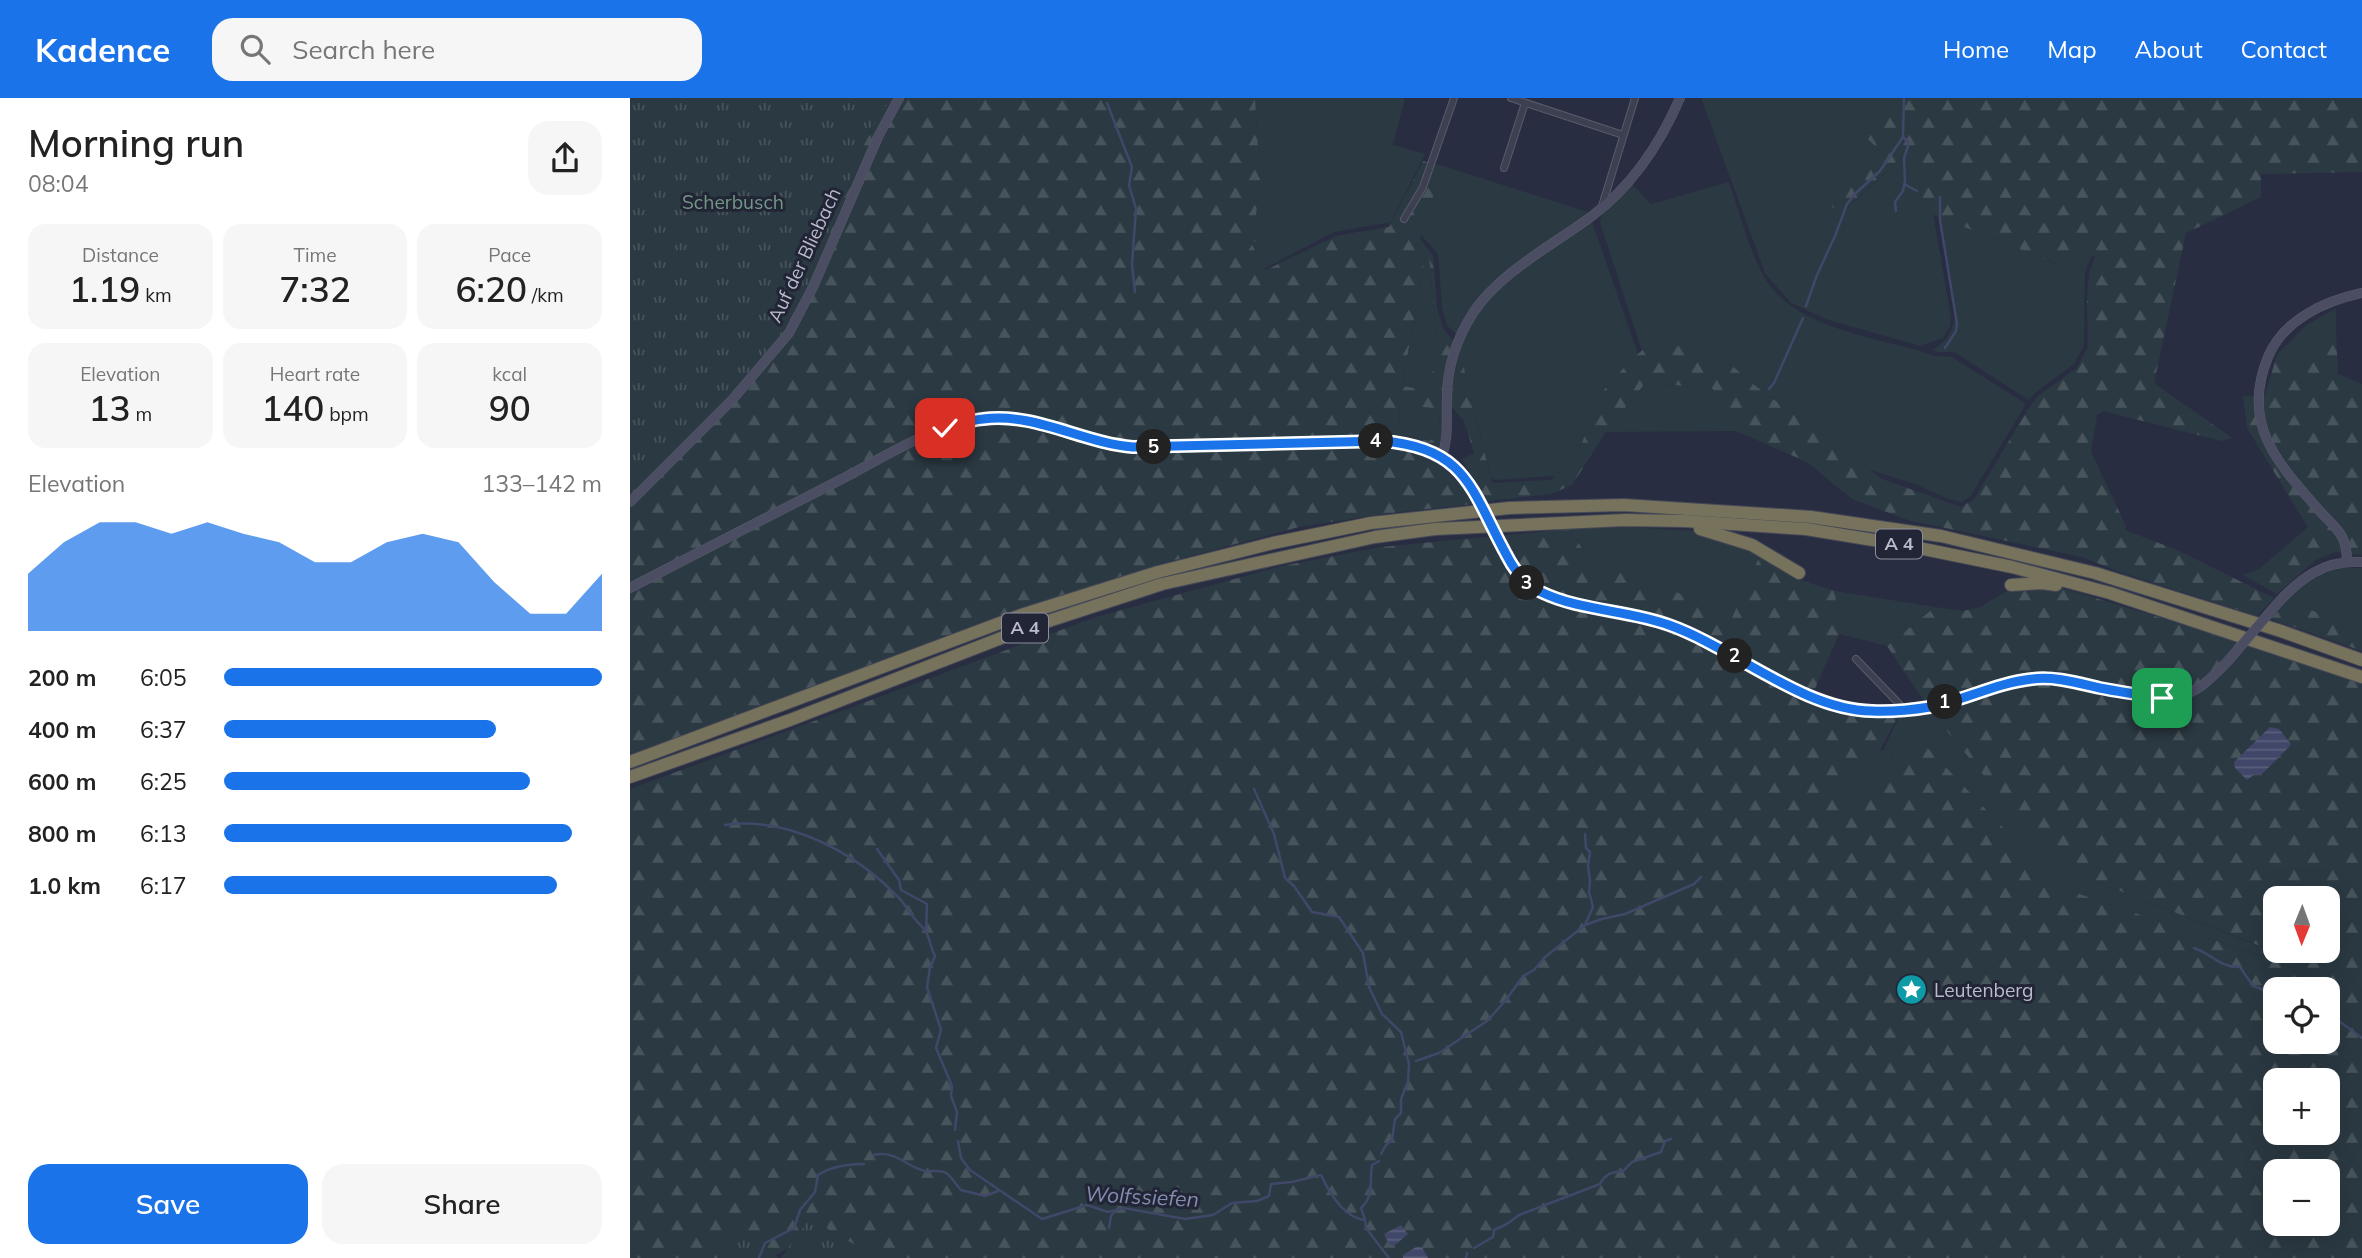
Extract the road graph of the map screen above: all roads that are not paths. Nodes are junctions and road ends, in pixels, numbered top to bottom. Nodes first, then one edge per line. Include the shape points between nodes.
1 (900, 98) edge
2 (1454, 98) edge
3 (1511, 98) edge
4 (1635, 98) edge
5 (1680, 98) edge
6 (1525, 103) junction
7 (1623, 135) junction
8 (1504, 168) dead end
9 (1602, 208) junction
10 (1404, 219) dead end
11 (2362, 293) edge
12 (1442, 456) junction
13 (630, 502) edge
14 (1685, 521) junction
15 (2347, 562) junction
16 (2362, 562) edge
17 (1799, 573) dead end
18 (2011, 585) dead end
19 (630, 588) edge
20 (2110, 593) junction
21 (1856, 659) dead end
22 (2362, 660) edge
23 (2362, 677) edge
24 (1905, 710) junction
25 (630, 762) edge
26 (630, 777) edge

1 - 13 main road, Auf der Bliebach via 789,333 732,400
2 - 10 street via 1423,187
3 - 6 street
4 - 7 street
5 - 9 main road via 1642,166
6 - 7 street
6 - 8 street
7 - 9 street
9 - 12 main road via 1494,288 1473,313 1450,368 1448,432
11 - 15 main road via 2333,300 2302,316 2286,332 2260,377 2258,404 2271,453 2342,534
12 - 19 main road via 1420,446 1383,441 1120,446 1025,421 984,418 945,428 902,448
12 - 24 main road, bridge via 1472,489 1515,570 1531,587 1559,599 1668,625 1710,642 1789,686 1843,707
14 - 17 highway via 1752,545
14 - 20 highway, A 4 via 1806,529 1904,545
14 - 26 highway, A 4 via 1435,529 1375,537 1162,584 1027,628
15 - 16 main road
15 - 24 main road, bridge via 2326,565 2301,579 2228,662 2199,689 2181,697 2034,678
18 - 20 highway via 2042,583 2104,597
20 - 23 highway, A 4
21 - 24 street
22 - 25 highway, A 4 via 2095,573 1941,536 1798,516 1624,505 1509,509 1371,523 1158,572 1021,615

